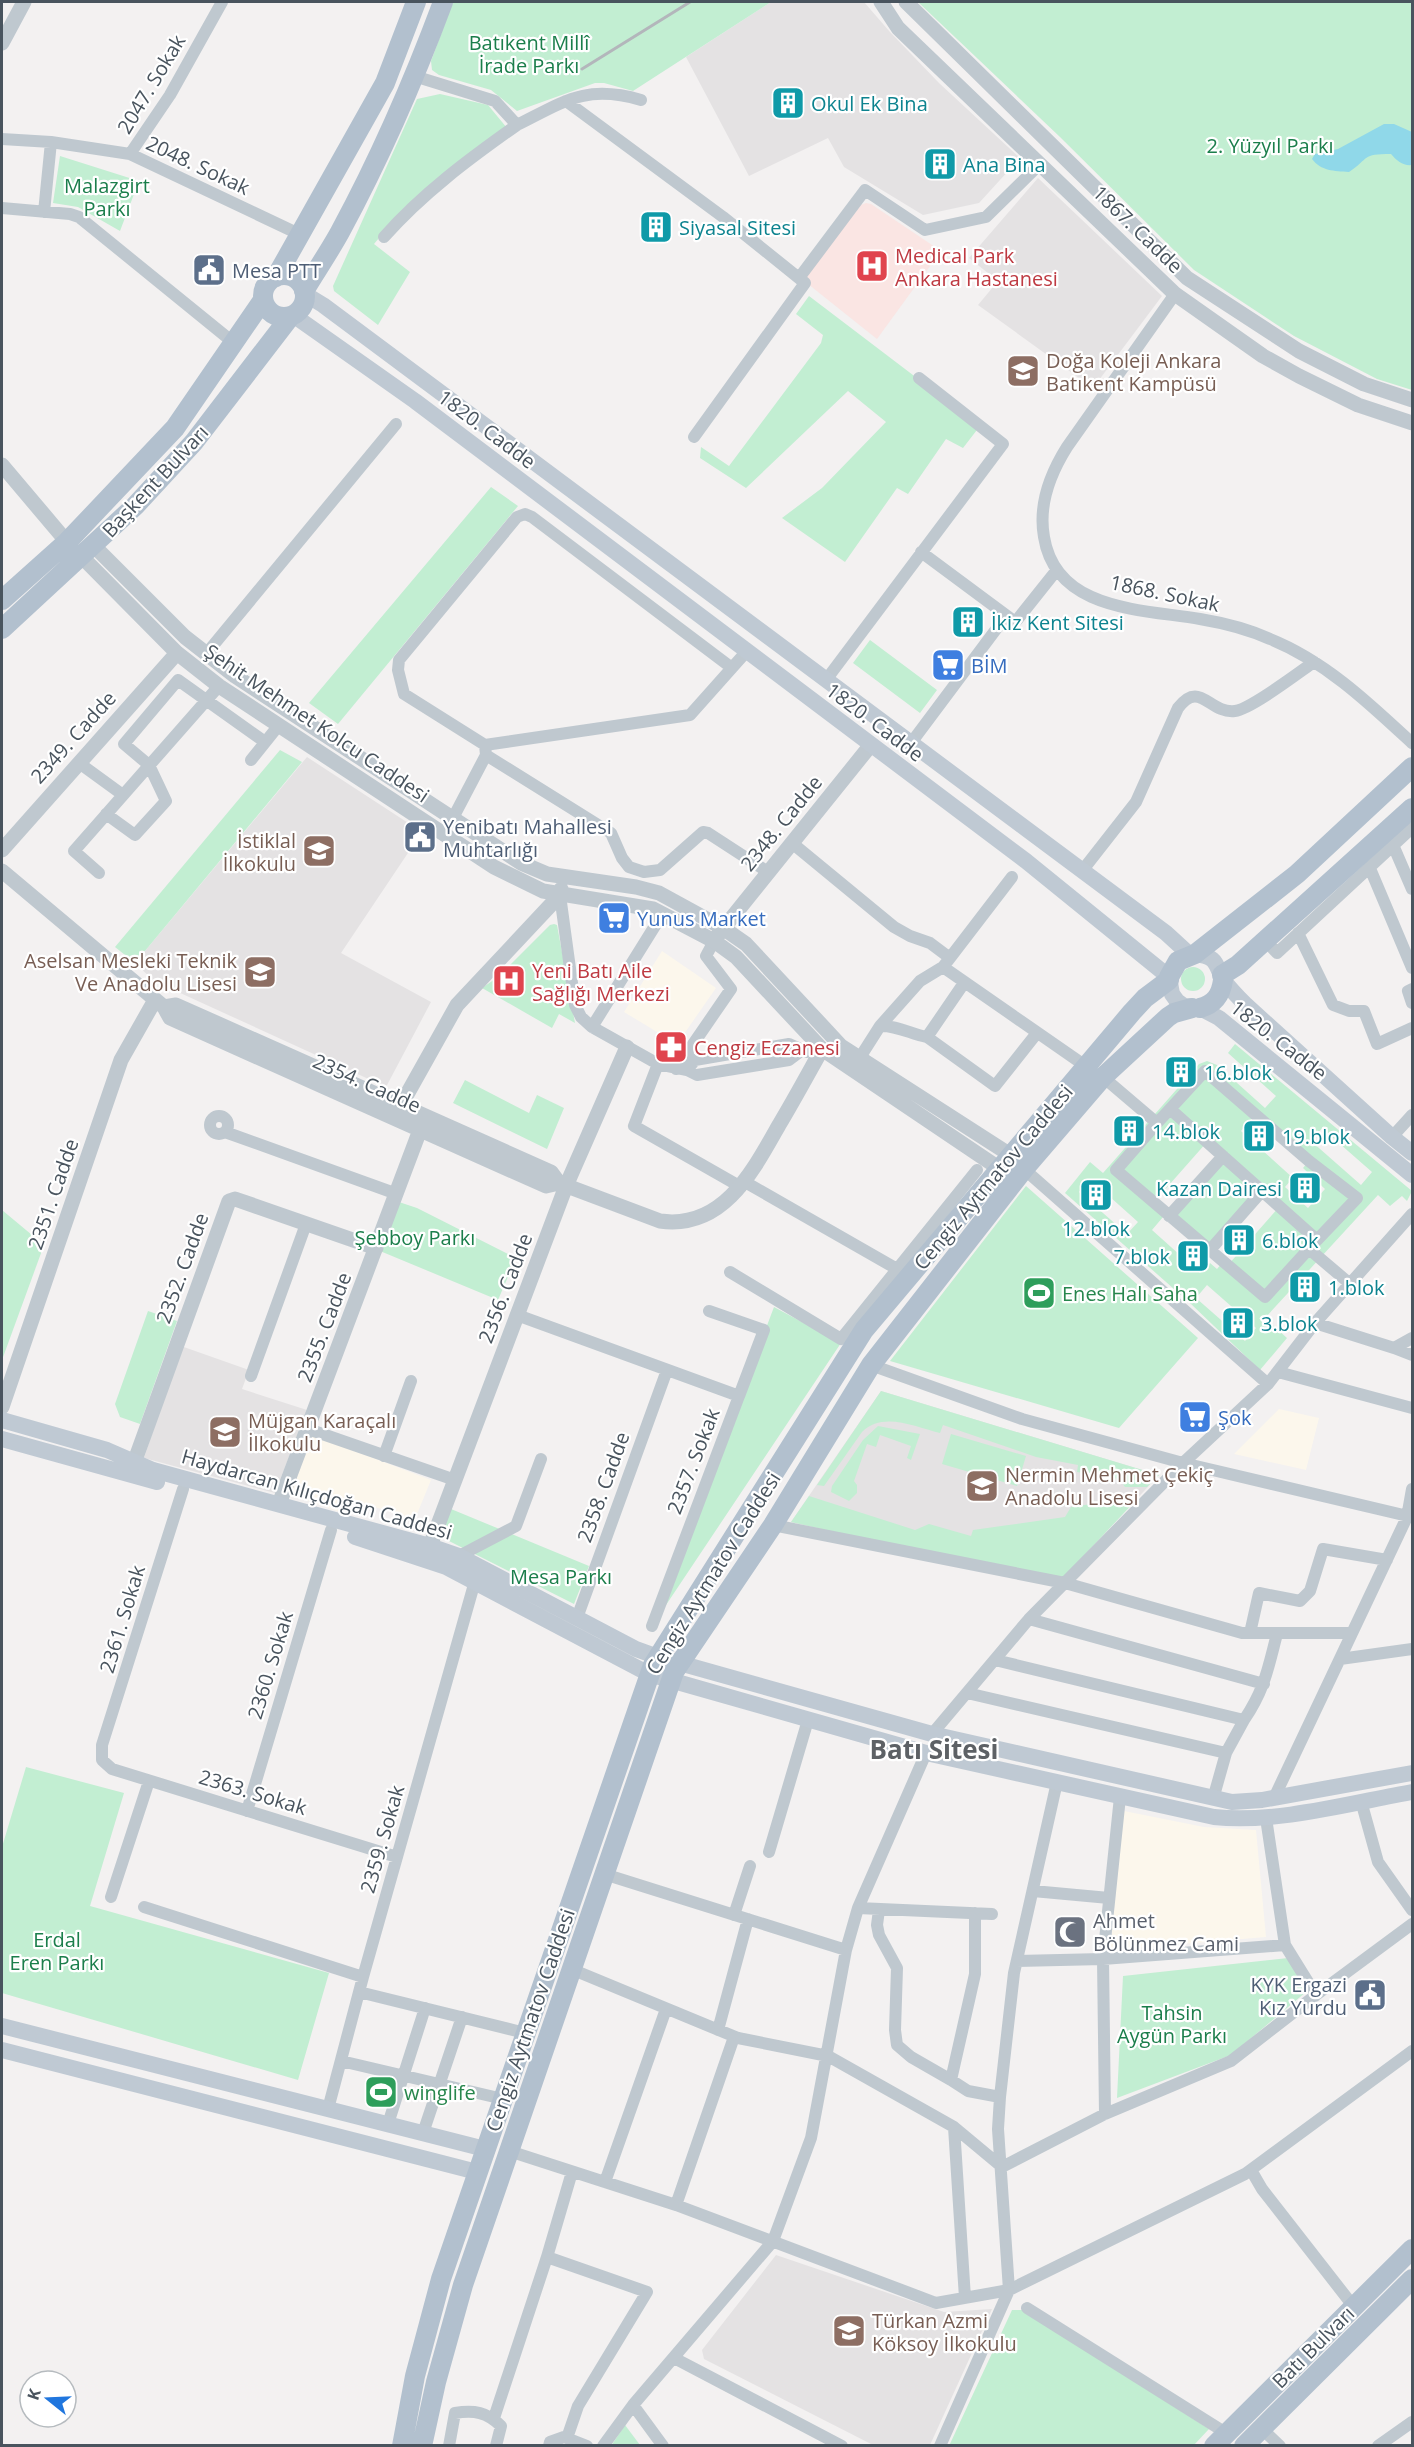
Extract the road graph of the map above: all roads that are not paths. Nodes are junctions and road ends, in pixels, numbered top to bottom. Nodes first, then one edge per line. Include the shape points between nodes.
1 (24, 2) edge
2 (222, 2) edge
3 (416, 2) edge
4 (443, 2) edge
5 (881, 2) edge
6 (906, 2) edge
7 (2, 43) edge
8 (414, 76) junction
9 (642, 100) dead end
10 (566, 101) junction
11 (517, 125) junction
12 (2, 139) edge
13 (51, 142) junction
14 (1055, 148) junction
15 (130, 154) junction
16 (1040, 165) junction
17 (2, 208) edge
18 (44, 212) junction
19 (312, 215) junction
20 (339, 232) junction
21 (301, 235) junction
22 (384, 237) dead end
23 (276, 277) junction
24 (800, 278) junction
25 (1187, 278) junction
26 (305, 293) junction
27 (1175, 294) junction
28 (263, 300) junction
29 (291, 316) junction
30 (348, 324) junction
31 (336, 346) junction
32 (231, 347) junction
33 (250, 369) junction
34 (919, 378) dead end
35 (1413, 400) edge
36 (1413, 423) edge
37 (396, 424) dead end
38 (694, 437) dead end
39 (2, 465) edge
40 (67, 542) junction
41 (88, 551) junction
42 (921, 552) junction
43 (1056, 571) junction
44 (2, 600) edge
45 (1006, 616) junction
46 (2, 629) edge
47 (747, 651) junction
48 (177, 653) junction
49 (206, 654) junction
50 (1314, 662) junction
51 (732, 668) junction
52 (826, 680) junction
53 (219, 686) junction
54 (207, 699) junction
55 (279, 725) junction
56 (265, 742) junction
57 (911, 743) junction
58 (1413, 743) edge
59 (870, 746) junction
60 (485, 750) junction
61 (251, 760) dead end
62 (79, 763) junction
63 (149, 765) junction
64 (1413, 768) edge
65 (123, 795) junction
66 (1413, 808) edge
67 (106, 814) junction
68 (453, 818) junction
69 (1413, 828) edge
70 (792, 843) junction
71 (1394, 845) junction
72 (2, 850) edge
73 (1369, 866) junction
74 (2, 871) edge
75 (1082, 871) junction
76 (768, 872) junction
77 (99, 873) dead end
78 (569, 878) junction
79 (1012, 878) dead end
80 (1413, 889) edge
81 (567, 896) junction
82 (663, 913) junction
83 (723, 928) junction
84 (1298, 933) junction
85 (1265, 940) junction
86 (714, 941) junction
87 (1192, 955) junction
88 (946, 963) junction
89 (1413, 968) edge
90 (1222, 978) junction
91 (1169, 979) junction
92 (964, 983) junction
93 (1413, 989) edge
94 (159, 1003) junction
95 (1413, 1003) edge
96 (1196, 1008) junction
97 (880, 1026) junction
98 (592, 1027) junction
99 (1413, 1028) edge
100 (1037, 1033) junction
101 (927, 1037) junction
102 (627, 1047) junction
103 (820, 1053) junction
104 (859, 1059) junction
105 (658, 1064) junction
106 (681, 1070) junction
107 (1095, 1072) junction
108 (1170, 1109) junction
109 (398, 1112) junction
110 (1413, 1114) edge
111 (1157, 1123) junction
112 (420, 1130) junction
113 (225, 1132) dead end
114 (1392, 1137) junction
115 (1413, 1153) edge
116 (1223, 1156) junction
117 (1012, 1165) junction
118 (977, 1170) dead end
119 (1413, 1175) edge
120 (743, 1184) junction
121 (563, 1185) junction
122 (1262, 1191) junction
123 (397, 1194) junction
124 (1413, 1214) edge
125 (1169, 1216) junction
126 (946, 1221) junction
127 (306, 1224) junction
128 (1313, 1245) junction
129 (376, 1248) junction
130 (1210, 1250) junction
131 (897, 1269) junction
132 (730, 1272) dead end
133 (1349, 1283) junction
134 (709, 1311) dead end
135 (517, 1315) junction
136 (1315, 1323) junction
137 (1413, 1338) edge
138 (1394, 1348) junction
139 (1413, 1355) edge
140 (871, 1365) junction
141 (667, 1370) junction
142 (1278, 1372) junction
143 (251, 1376) dead end
144 (411, 1381) dead end
145 (1268, 1384) junction
146 (739, 1396) junction
147 (2, 1407) edge
148 (1413, 1408) edge
149 (2, 1420) edge
150 (308, 1429) junction
151 (2, 1438) edge
152 (384, 1456) junction
153 (541, 1459) dead end
154 (134, 1463) junction
155 (1183, 1463) junction
156 (455, 1480) junction
157 (183, 1489) junction
158 (1413, 1489) edge
159 (279, 1504) junction
160 (1410, 1517) edge
161 (773, 1525) junction
162 (331, 1530) junction
163 (430, 1546) junction
164 (459, 1556) junction
165 (1387, 1560) junction
166 (475, 1581) junction
167 (1065, 1583) junction
168 (577, 1618) junction
169 (1029, 1619) junction
170 (652, 1626) dead end
171 (1250, 1633) junction
172 (1352, 1633) junction
173 (1277, 1634) junction
174 (1413, 1649) edge
175 (1340, 1659) junction
176 (995, 1660) junction
177 (653, 1665) junction
178 (675, 1672) junction
179 (1264, 1684) junction
180 (967, 1693) junction
181 (808, 1720) junction
182 (1244, 1720) junction
183 (932, 1734) junction
184 (926, 1753) junction
185 (1226, 1753) junction
186 (102, 1760) joint
187 (1413, 1773) edge
188 (149, 1781) junction
189 (1057, 1782) junction
190 (1413, 1792) edge
191 (1120, 1797) junction
192 (1274, 1798) junction
193 (1213, 1799) junction
194 (1361, 1801) junction
195 (247, 1811) junction
196 (1266, 1818) junction
197 (769, 1851) dead end
198 (397, 1857) junction
199 (750, 1866) dead end
200 (604, 1874) junction
201 (1033, 1891) junction
202 (111, 1897) dead end
203 (1109, 1898) junction
204 (144, 1907) dead end
205 (858, 1908) junction
206 (879, 1910) junction
207 (1413, 1910) edge
208 (975, 1913) junction
209 (992, 1914) dead end
210 (734, 1915) junction
211 (748, 1919) junction
212 (1413, 1924) edge
213 (1285, 1945) junction
214 (846, 1950) junction
215 (1103, 1959) junction
216 (1017, 1961) junction
217 (571, 1969) junction
218 (363, 1977) junction
219 (359, 1992) junction
220 (1316, 1995) junction
221 (425, 2008) junction
222 (666, 2009) junction
223 (462, 2017) junction
224 (2, 2026) edge
225 (718, 2030) junction
226 (525, 2033) junction
227 (734, 2037) junction
228 (2, 2050) edge
229 (1413, 2051) edge
230 (828, 2056) junction
231 (341, 2061) junction
232 (404, 2075) junction
233 (951, 2080) junction
234 (440, 2083) junction
235 (1000, 2097) junction
236 (503, 2098) junction
237 (328, 2109) junction
238 (1105, 2114) junction
239 (388, 2124) junction
240 (954, 2127) junction
241 (423, 2133) junction
242 (485, 2149) junction
243 (509, 2151) junction
244 (1002, 2167) junction
245 (1251, 2170) junction
246 (477, 2172) junction
247 (572, 2172) junction
248 (605, 2182) junction
249 (676, 2205) junction
250 (773, 2241) junction
251 (1413, 2249) edge
252 (547, 2257) junction
253 (1413, 2280) edge
254 (1009, 2290) junction
255 (965, 2298) junction
256 (1354, 2307) junction
257 (1027, 2308) dead end
258 (674, 2358) junction
259 (633, 2405) junction
260 (494, 2418) junction
261 (1413, 2422) edge
262 (1261, 2428) junction
263 (567, 2438) junction
264 (1220, 2439) edge
265 (402, 2445) edge
266 (422, 2445) edge
267 (449, 2445) edge
268 (496, 2445) edge
269 (549, 2445) edge
270 (587, 2445) edge
271 (603, 2445) edge
272 (663, 2445) edge
273 (842, 2445) edge
274 (939, 2445) edge
275 (1244, 2445) edge
276 (1280, 2445) edge
277 (1378, 2445) edge

1 - 7 street
2 - 15 street, 2047. Sokak via 170,95
3 - 19 main road via 385,83
4 - 8 main road
5 - 16 street, 1867. Cadde via 898,28
6 - 14 street, 1867. Cadde
8 - 11 street via 495,101
8 - 20 main road
9 - 10 street via 595,93
10 - 11 street
10 - 24 street
11 - 22 street via 424,195
12 - 13 street, 2048. Sokak
13 - 15 street, 2048. Sokak
13 - 18 street
14 - 16 street
14 - 25 street, 1867. Cadde
15 - 21 street, 2048. Sokak
16 - 24 street via 986,217 925,230 866,190
16 - 27 street, 1867. Cadde
17 - 18 street
18 - 32 street via 79,217
19 - 20 main road via 318,234 331,236
19 - 21 main road
20 - 26 main road
21 - 23 main road
23 - 26 main road via 295,278
23 - 28 main road via 265,286
24 - 38 street via 806,283
25 - 27 street
25 - 35 street, 1867. Cadde via 1299,351 1365,384
26 - 29 main road via 302,308
26 - 30 main road, 1820. Cadde
27 - 36 street, 1867. Cadde via 1263,356 1299,376 1358,405
27 - 43 street via 1053,471 1042,516 1046,547
28 - 29 main road via 276,316
28 - 32 main road, Başkent Bulvarı
29 - 31 main road, 1820. Cadde
29 - 33 main road, Başkent Bulvarı
30 - 31 main road via 332,328 331,340
30 - 52 main road, 1820. Cadde
31 - 47 main road, 1820. Cadde
32 - 33 main road via 246,352
32 - 40 main road, Başkent Bulvarı via 175,428
33 - 41 main road, Başkent Bulvarı via 194,442
34 - 42 street via 1003,444
37 - 49 street
39 - 40 street
40 - 44 main road, Başkent Bulvarı
41 - 46 main road, Başkent Bulvarı
41 - 48 street, Şehit Mehmet Kolcu Caddesi
41 - 49 street, Şehit Mehmet Kolcu Caddesi
42 - 45 street
42 - 52 street
43 - 45 street via 1017,620
43 - 50 street, 1868. Sokak via 1073,586 1103,601 1245,630 1288,646
45 - 57 street
47 - 51 street
47 - 59 main road, 1820. Cadde
48 - 53 street, Şehit Mehmet Kolcu Caddesi
48 - 62 street, 2349. Cadde
49 - 68 street, Şehit Mehmet Kolcu Caddesi
50 - 58 street, 1868. Sokak
50 - 75 street via 1241,710 1222,710 1199,696 1184,700 1136,802
51 - 60 street via 690,715
51 - 60 street via 525,514 517,517 398,665 404,694
52 - 57 main road, 1820. Cadde
53 - 54 street
53 - 55 street, Şehit Mehmet Kolcu Caddesi
54 - 56 street
54 - 63 street
54 - 63 street via 178,680 124,744
55 - 56 street
55 - 81 street, Şehit Mehmet Kolcu Caddesi via 494,867 527,885
56 - 61 street
57 - 75 main road, 1820. Cadde
59 - 70 street, 2348. Cadde
59 - 91 main road, 1820. Cadde via 1026,861
60 - 68 street
60 - 76 street via 611,833 625,863 636,870 660,870 703,832
62 - 65 street
62 - 72 street, 2349. Cadde
63 - 65 street
63 - 67 street via 166,801 135,835
64 - 87 main road, Cengiz Aytmatov Caddesi via 1297,874
65 - 67 street
66 - 85 main road, Cengiz Aytmatov Caddesi
67 - 77 street via 74,850
68 - 78 street, Şehit Mehmet Kolcu Caddesi via 528,866
69 - 71 street
70 - 76 street, 2348. Cadde
70 - 88 street via 894,927 930,944
71 - 73 street
71 - 80 street
73 - 84 street
73 - 89 street
74 - 94 street, 2354. Cadde
75 - 87 main road, 1820. Cadde
76 - 83 street, 2348. Cadde
78 - 81 street
78 - 83 street, Şehit Mehmet Kolcu Caddesi via 659,893
79 - 88 street
81 - 82 street, Şehit Mehmet Kolcu Caddesi via 635,904
81 - 98 street via 575,1005
81 - 109 street via 457,1005
82 - 86 street, Şehit Mehmet Kolcu Caddesi
82 - 98 street
83 - 86 street, 2348. Cadde
83 - 104 street, Şehit Mehmet Kolcu Caddesi via 746,945 830,1036
84 - 85 street via 1276,953
84 - 99 street via 1333,1005 1364,1011 1377,1044
85 - 90 main road, Cengiz Aytmatov Caddesi
86 - 103 street, Şehit Mehmet Kolcu Caddesi via 736,957
86 - 106 street via 706,956 731,988
87 - 90 main road, 1820. Cadde via 1211,959
87 - 91 main road, Cengiz Aytmatov Caddesi via 1178,961
88 - 92 street
88 - 97 street via 920,981
90 - 96 main road, Cengiz Aytmatov Caddesi via 1222,988 1214,1001
90 - 114 main road, 1820. Cadde via 1245,1004
91 - 96 main road, 1820. Cadde via 1177,1001
91 - 107 main road, Cengiz Aytmatov Caddesi via 1145,998
92 - 100 street
92 - 101 street
93 - 95 street via 1408,991
94 - 109 street, 2354. Cadde via 170,1018
94 - 147 street, 2351. Cadde via 122,1056
96 - 107 main road, Cengiz Aytmatov Caddesi via 1174,1013
96 - 119 main road, 1820. Cadde via 1219,1018
97 - 101 street via 892,1025
97 - 104 street
98 - 102 street
100 - 101 street via 995,1086
100 - 107 street
102 - 105 street
102 - 121 street, 2356. Cadde
103 - 106 street via 801,1051 789,1044 695,1060
103 - 117 street, Şehit Mehmet Kolcu Caddesi
103 - 120 street, 2354. Cadde
104 - 117 street, Şehit Mehmet Kolcu Caddesi
105 - 106 street
105 - 120 street via 634,1126
107 - 111 street
107 - 117 main road, Cengiz Aytmatov Caddesi
108 - 111 street
108 - 116 street
108 - 128 street via 1205,1071 1357,1198
109 - 112 street, 2354. Cadde
109 - 121 street, 2354. Cadde via 551,1172
110 - 114 street
111 - 125 street via 1116,1170
112 - 121 street, 2354. Cadde via 546,1186
112 - 123 street, 2355. Cadde
113 - 123 street
114 - 115 main road, 1820. Cadde
116 - 122 street
116 - 125 street
117 - 126 main road, Cengiz Aytmatov Caddesi
117 - 140 main road, Cengiz Aytmatov Caddesi
117 - 145 street
118 - 126 street
120 - 121 street, 2354. Cadde via 707,1214 669,1223
120 - 131 street
121 - 135 street, 2356. Cadde
122 - 128 street
122 - 130 street
123 - 129 street, 2355. Cadde
124 - 133 street
125 - 130 street
126 - 131 street
126 - 177 main road, Cengiz Aytmatov Caddesi via 864,1330
127 - 129 street, 2352. Cadde
127 - 143 street
127 - 154 street, 2352. Cadde via 235,1199 229,1201
128 - 130 street via 1265,1297
128 - 133 street
129 - 150 street, 2355. Cadde
131 - 132 street via 841,1339
133 - 136 street
134 - 146 street via 764,1330
135 - 141 street, 2357. Sokak
135 - 156 street, 2356. Cadde
136 - 138 street
136 - 142 street
137 - 138 street
138 - 139 street
140 - 155 street via 1022,1419
140 - 161 main road, Cengiz Aytmatov Caddesi
141 - 146 street, 2357. Sokak
141 - 168 street, 2358. Cadde
142 - 145 street
142 - 148 street
144 - 152 street
145 - 155 street
146 - 170 street, 2357. Sokak
149 - 154 main road, Haydarcan Kılıçdoğan Caddesi via 107,1450
150 - 152 street
150 - 159 street, 2355. Cadde
151 - 157 main road, Haydarcan Kılıçdoğan Caddesi
152 - 156 street
153 - 164 street via 516,1526
154 - 159 main road, Haydarcan Kılıçdoğan Caddesi
155 - 160 street
155 - 167 street
156 - 163 street, 2356. Cadde
157 - 162 main road, Haydarcan Kılıçdoğan Caddesi
157 - 186 street, 2361. Sokak via 102,1745
158 - 160 street
159 - 163 main road, Haydarcan Kılıçdoğan Caddesi
160 - 165 street
161 - 167 street
161 - 178 main road, Cengiz Aytmatov Caddesi
162 - 166 main road, Haydarcan Kılıçdoğan Caddesi via 420,1557
162 - 195 street, 2360. Sokak
163 - 164 main road, Haydarcan Kılıçdoğan Caddesi
164 - 168 main road, Haydarcan Kılıçdoğan Caddesi
165 - 171 street via 1323,1549 1310,1591 1300,1601 1259,1593
165 - 172 street
166 - 177 main road, Haydarcan Kılıçdoğan Caddesi
166 - 198 street, 2359. Sokak
167 - 169 street
167 - 171 street
168 - 177 main road, Haydarcan Kılıçdoğan Caddesi via 636,1649
169 - 176 street
169 - 179 street
171 - 173 street
172 - 173 street
172 - 175 street
173 - 179 street
174 - 175 street
175 - 192 street
176 - 180 street
176 - 182 street
177 - 178 main road, Haydarcan Kılıçdoğan Caddesi
177 - 226 main road, Cengiz Aytmatov Caddesi
178 - 181 main road, Haydarcan Kılıçdoğan Caddesi
178 - 183 main road, Haydarcan Kılıçdoğan Caddesi
178 - 200 main road, Cengiz Aytmatov Caddesi
179 - 182 street
180 - 183 street
180 - 185 street
181 - 184 main road, Haydarcan Kılıçdoğan Caddesi
181 - 197 street
182 - 185 street
183 - 184 main road
183 - 193 main road, Haydarcan Kılıçdoğan Caddesi
184 - 189 main road, Haydarcan Kılıçdoğan Caddesi
184 - 205 street
185 - 193 street
186 - 188 street, 2363. Sokak via 112,1770
187 - 192 main road, Haydarcan Kılıçdoğan Caddesi
188 - 195 street, 2363. Sokak
188 - 202 street
189 - 191 main road, Haydarcan Kılıçdoğan Caddesi
189 - 201 street
190 - 194 main road, Haydarcan Kılıçdoğan Caddesi
191 - 196 main road, Haydarcan Kılıçdoğan Caddesi via 1214,1817
191 - 203 street
192 - 193 main road, Haydarcan Kılıçdoğan Caddesi via 1242,1802
194 - 196 main road, Haydarcan Kılıçdoğan Caddesi
194 - 207 street via 1378,1863
195 - 198 street, 2363. Sokak
196 - 213 street
198 - 218 street, 2359. Sokak
199 - 210 street
200 - 210 street
200 - 217 main road, Cengiz Aytmatov Caddesi
201 - 203 street
201 - 216 street
203 - 215 street
204 - 218 street
205 - 206 street
205 - 214 street
206 - 208 street
206 - 233 street via 879,1935 897,1968 897,2045
208 - 209 street
208 - 233 street via 975,1974
210 - 211 street
211 - 214 street
211 - 225 street
212 - 220 street
213 - 215 street
213 - 220 street
214 - 230 street
215 - 216 street
215 - 238 street
216 - 235 street
217 - 222 street
217 - 243 main road, Cengiz Aytmatov Caddesi
218 - 219 street, 2359. Sokak
219 - 221 street
219 - 231 street, 2359. Sokak
220 - 238 street via 1231,2061
221 - 223 street
221 - 232 street
222 - 225 street
222 - 248 street
223 - 226 street
223 - 234 street
224 - 237 main road
225 - 227 street
226 - 236 main road, Cengiz Aytmatov Caddesi
227 - 230 street
227 - 249 street
228 - 246 main road
229 - 245 street
230 - 240 street
230 - 250 street via 811,2138
231 - 232 street
231 - 237 street, 2359. Sokak
232 - 234 street
232 - 239 street
233 - 235 street via 968,2091
234 - 236 street
234 - 241 street
235 - 244 street
236 - 242 main road, Cengiz Aytmatov Caddesi
237 - 239 main road
238 - 244 street
239 - 241 main road
240 - 244 street
240 - 255 street
241 - 242 main road
242 - 246 main road, Cengiz Aytmatov Caddesi
243 - 247 street
243 - 266 main road, Cengiz Aytmatov Caddesi via 463,2285
244 - 254 street
245 - 254 street
245 - 256 street
246 - 265 main road, Cengiz Aytmatov Caddesi via 427,2326
247 - 248 street
247 - 252 street
248 - 249 street
249 - 250 street
250 - 255 street via 936,2303
250 - 258 street
251 - 256 main road, Batı Bulvarı
252 - 260 street
252 - 263 street via 647,2292 578,2406
253 - 262 main road, Batı Bulvarı
254 - 255 street
254 - 274 street
256 - 264 main road, Batı Bulvarı
257 - 264 street
258 - 259 street
258 - 273 street
259 - 271 street
259 - 272 street
260 - 267 street via 472,2410 455,2413
260 - 268 street via 501,2426
261 - 277 street
262 - 275 main road, Batı Bulvarı
262 - 276 street
263 - 269 street
263 - 270 street

